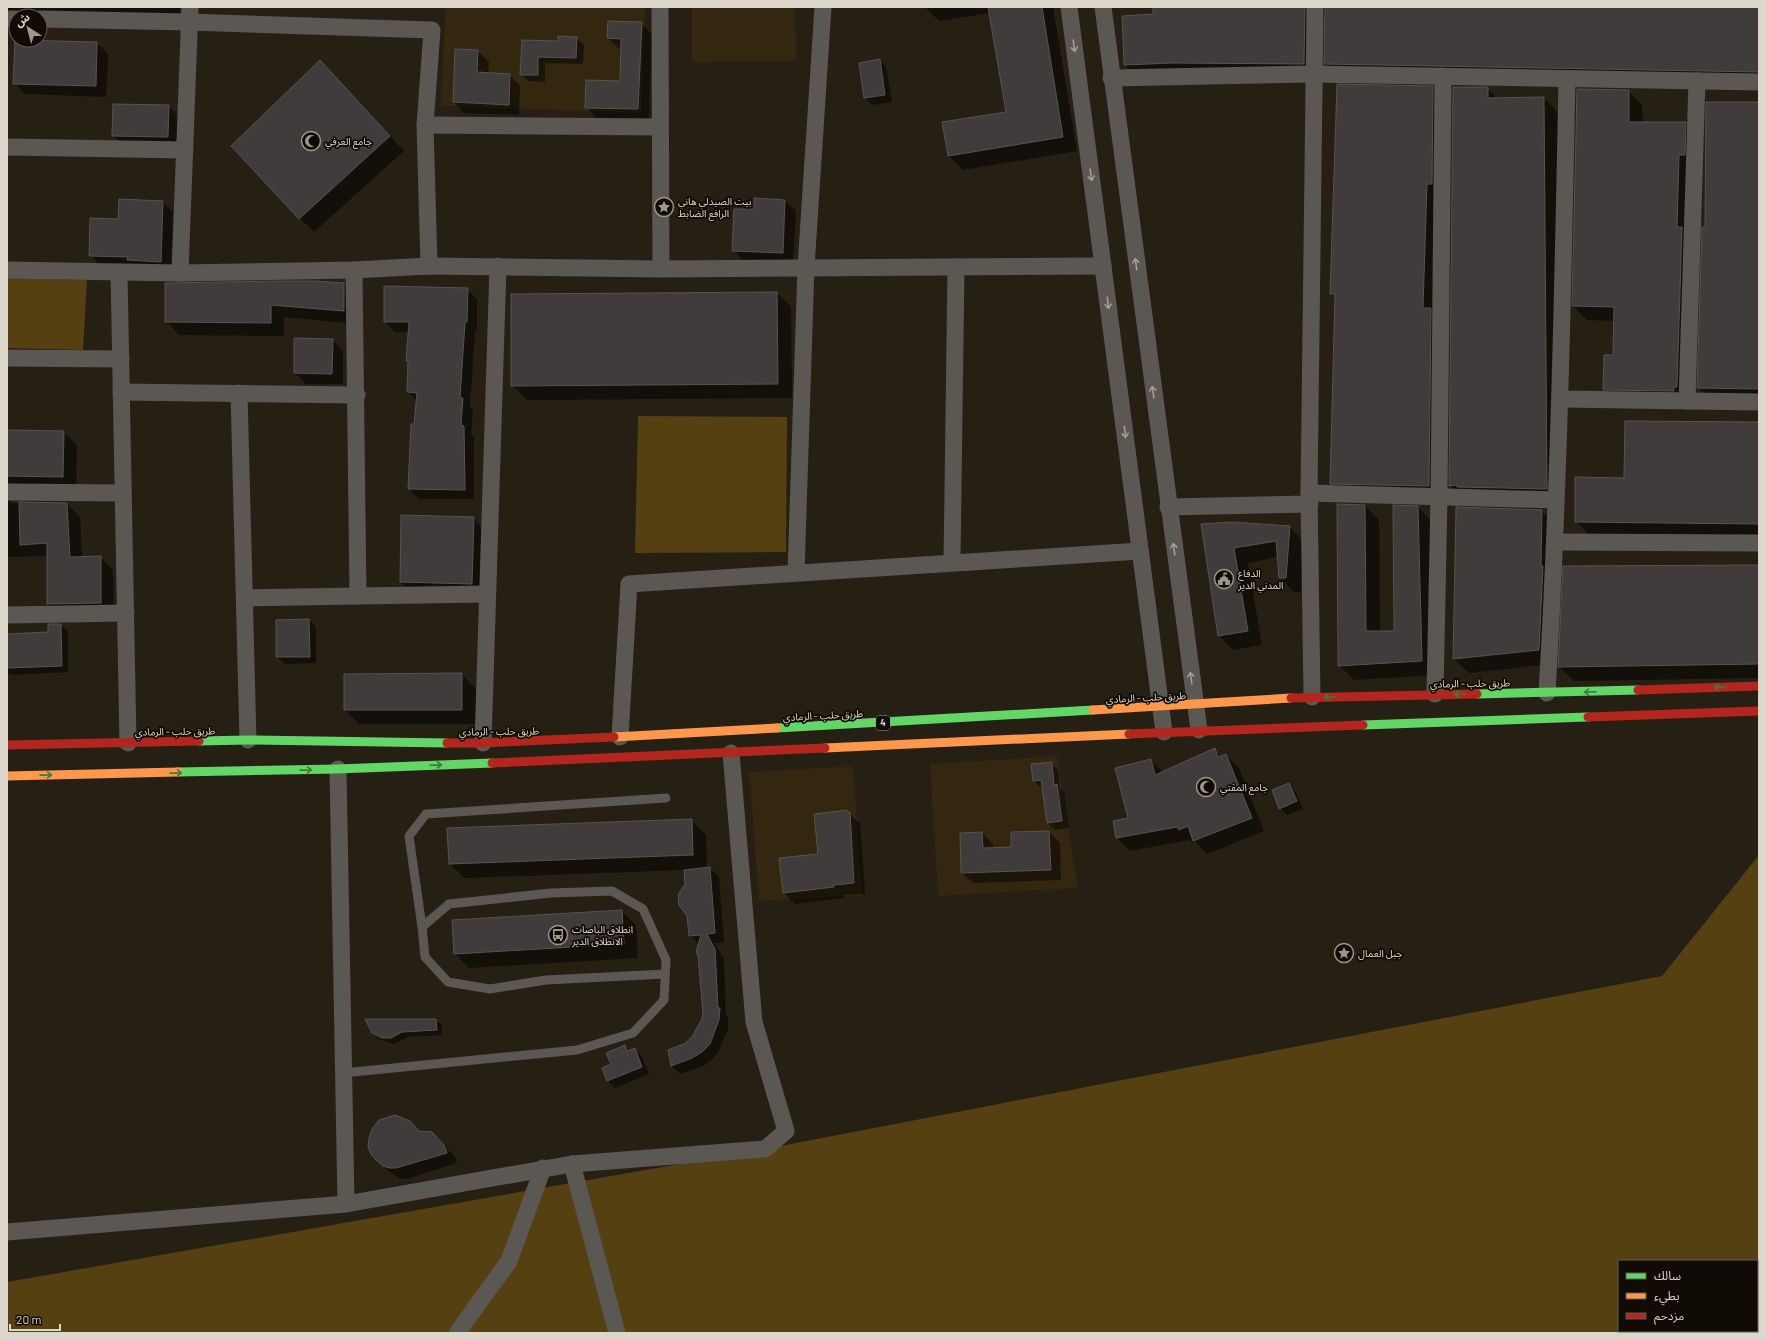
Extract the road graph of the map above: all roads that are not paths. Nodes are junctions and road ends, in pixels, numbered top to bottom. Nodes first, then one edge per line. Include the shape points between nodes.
1 (660, 7) edge
2 (823, 7) edge
3 (1069, 7) edge
4 (1103, 7) edge
5 (1315, 7) edge
6 (189, 14) edge
7 (48, 20) edge
8 (1313, 74) junction
9 (1443, 76) junction
10 (1111, 78) junction
11 (1567, 79) junction
12 (1697, 81) junction
13 (1759, 82) edge
14 (425, 126) junction
15 (660, 127) junction
16 (7, 147) edge
17 (185, 150) junction
18 (429, 266) junction
19 (498, 266) junction
20 (1103, 266) junction
21 (806, 267) junction
22 (956, 267) junction
23 (661, 269) junction
24 (7, 270) edge
25 (354, 270) junction
26 (119, 273) junction
27 (180, 273) junction
28 (7, 358) edge
29 (121, 360) junction
30 (121, 392) junction
31 (239, 393) junction
32 (356, 395) junction
33 (1561, 399) junction
34 (1687, 401) junction
35 (1759, 402) edge
36 (7, 492) edge
37 (123, 493) junction
38 (1438, 497) junction
39 (1310, 498) junction
40 (1555, 500) junction
41 (1168, 507) junction
42 (1556, 542) junction
43 (1759, 543) edge
44 (1140, 551) junction
45 (952, 562) junction
46 (796, 573) junction
47 (487, 594) junction
48 (358, 596) junction
49 (245, 598) junction
50 (126, 613) junction
51 (7, 615) edge
52 (1759, 686) edge
53 (1547, 693) junction
54 (1435, 694) junction
55 (1312, 697) junction
56 (1195, 705) junction
57 (1161, 707) junction
58 (1759, 711) edge
59 (1198, 730) junction
60 (1164, 732) junction
61 (620, 737) junction
62 (248, 740) junction
63 (128, 743) junction
64 (484, 743) junction
65 (7, 745) edge
66 (731, 753) junction
67 (338, 769) junction
68 (7, 776) edge
69 (666, 798) dead end
70 (422, 927) junction
71 (665, 974) junction
72 (343, 1073) junction
73 (572, 1164) junction
74 (543, 1168) junction
75 (346, 1204) junction
76 (7, 1232) edge
77 (457, 1333) edge
78 (617, 1333) edge

1 - 15 street
2 - 21 street
3 -> 20 street
4 - 10 street
5 - 8 street
6 - 7 street
6 - 14 street via 432,30
6 - 17 street
8 - 9 street
8 - 10 street
8 - 39 street
9 - 11 street
9 - 38 street
41 -> 10 street
11 - 12 street
11 - 33 street
12 - 13 street
12 - 34 street
14 - 15 street
14 - 18 street
15 - 23 street
16 - 17 street
17 - 27 street
18 - 19 street
18 - 25 street
19 - 23 street
19 - 47 street
20 - 22 street
20 -> 44 street
21 - 22 street
21 - 23 street
21 - 46 street
22 - 45 street
24 - 26 street
25 - 27 street
25 - 32 street
26 - 27 street
26 - 29 street
28 - 29 street
29 - 30 street
30 - 31 street
30 - 37 street
31 - 32 street
31 - 49 street
32 - 48 street
33 - 34 street
33 - 40 street
34 - 35 street
36 - 37 street
37 - 50 street
38 - 39 street
38 - 40 street
38 - 54 street
39 - 41 street
39 - 55 street
40 - 42 street
56 -> 41 street
42 - 43 street
42 - 53 street
44 - 45 street
44 - 57 street
45 - 46 street
46 - 61 street via 629,584
47 - 48 street
47 - 64 street
48 - 49 street
49 - 62 street
50 - 51 street
50 - 63 street
52 -> 53 highway, طريق حلب - الرمادي / 4
53 -> 54 highway, طريق حلب - الرمادي / 4
54 -> 55 highway, طريق حلب - الرمادي / 4
55 - 56 highway, طريق حلب - الرمادي / 4
56 - 57 highway, طريق حلب - الرمادي / 4
56 - 59 street
57 - 60 street
57 - 61 highway, طريق حلب - الرمادي / 4
58 - 59 highway
59 - 60 highway
60 - 66 highway
61 - 64 highway, طريق حلب - الرمادي / 4
62 - 63 highway, طريق حلب - الرمادي / 4
62 - 64 highway, طريق حلب - الرمادي / 4
63 - 65 highway, طريق حلب - الرمادي / 4
67 -> 66 highway
66 - 73 street via 754,1022 786,1131 764,1149
68 -> 67 highway
67 - 72 street
69 - 70 lane via 426,814 409,836
70 - 71 lane via 425,957 448,982 490,989 546,980
70 - 71 lane via 449,904 551,893 612,891 643,909 666,960
71 - 72 lane via 664,1000 633,1033 577,1050
72 - 75 street
73 - 74 street
73 - 78 street
74 - 75 street
74 - 77 street via 509,1261
75 - 76 street

